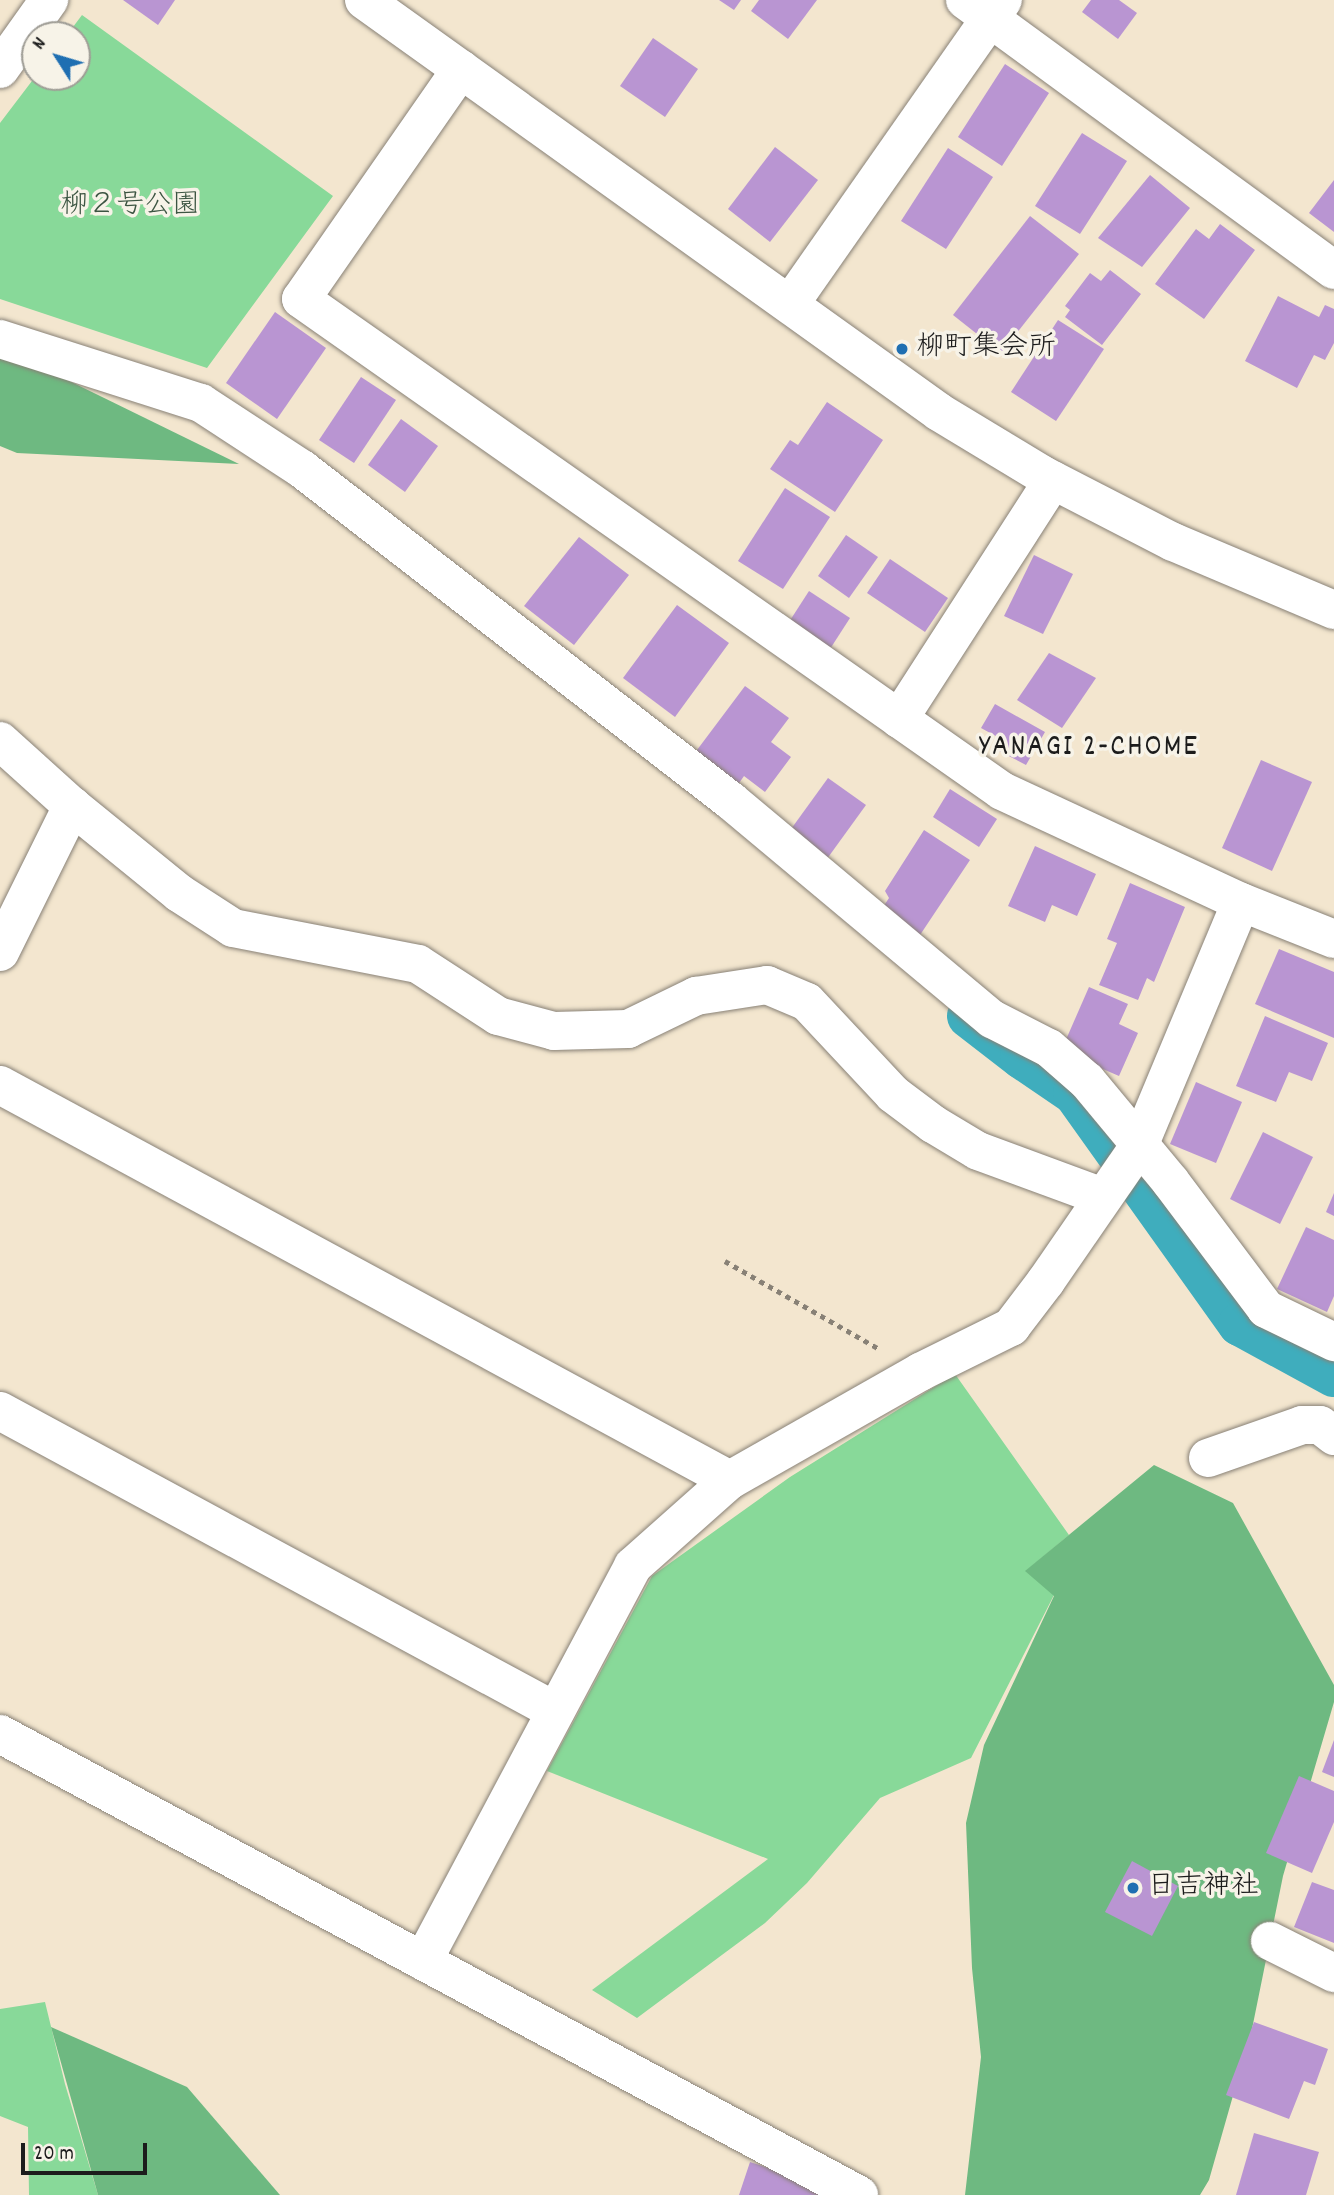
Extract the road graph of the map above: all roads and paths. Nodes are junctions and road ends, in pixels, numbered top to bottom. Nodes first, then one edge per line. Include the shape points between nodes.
1 (49, 0) edge
2 (364, 0) edge
3 (986, 6) edge
4 (0, 69) edge
5 (461, 69) junction
6 (1334, 270) edge
7 (790, 303) junction
8 (0, 339) edge
9 (1053, 480) junction
10 (1334, 610) edge
11 (899, 719) junction
12 (0, 741) edge
13 (72, 806) junction
14 (1241, 902) junction
15 (1334, 939) edge
16 (0, 952) edge
17 (0, 1085) edge
18 (1139, 1146) junction
19 (1103, 1197) junction
20 (725, 1261) dead end
21 (1334, 1342) edge
22 (920, 1372) junction
23 (0, 1411) edge
24 (1334, 1436) edge
25 (1208, 1458) dead end
26 (730, 1480) junction
27 (555, 1711) junction
28 (0, 1734) edge
29 (1270, 1941) dead end
30 (423, 1961) junction
31 (1334, 1973) edge
32 (859, 2195) edge

1 - 4 street
2 - 5 street
3 - 6 street
3 - 7 street
5 - 7 street
5 - 11 street via 301,299
7 - 9 street via 939,412
8 - 18 street via 201,403 302,469 731,801 992,1019 1049,1048 1087,1081
9 - 10 street via 1173,542
9 - 11 street
11 - 14 street via 1002,791
12 - 13 street
13 - 16 street
13 - 19 street via 179,893 233,928 418,964 498,1016 554,1031 628,1030 696,996 767,985 807,1002 892,1094 933,1124 978,1152
14 - 15 street
14 - 18 street
17 - 26 street
18 - 19 street
18 - 21 street via 1266,1310
19 - 22 street via 1011,1326
20 - 22 path
22 - 26 street
23 - 27 street
24 - 25 street via 1320,1425 1302,1425
26 - 27 street via 633,1566
27 - 30 street
28 - 30 street
29 - 31 street
30 - 32 street

